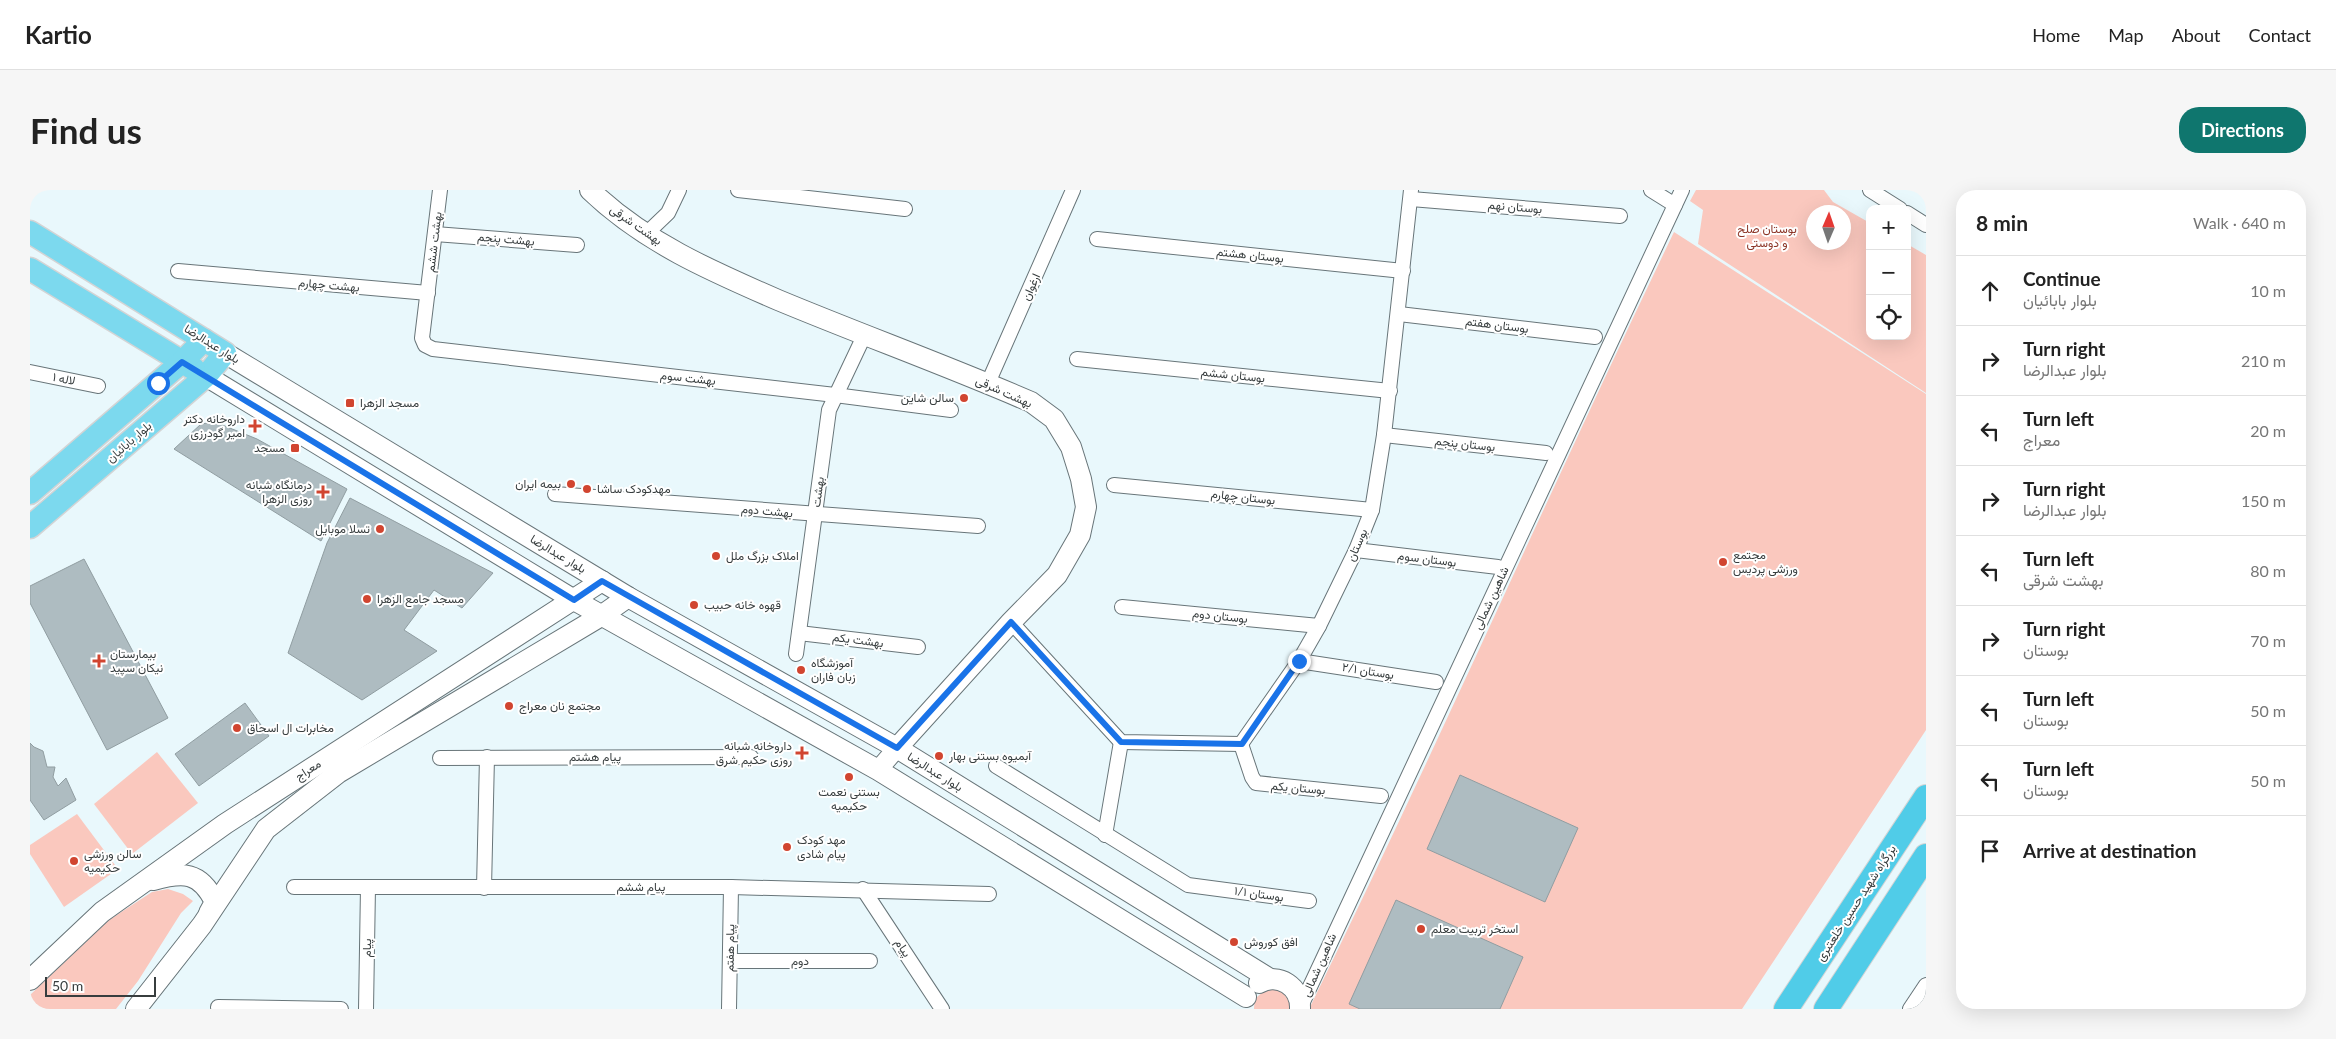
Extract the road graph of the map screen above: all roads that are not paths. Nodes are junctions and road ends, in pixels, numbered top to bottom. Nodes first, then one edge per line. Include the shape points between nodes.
1 (440, 190) edge
2 (590, 190) edge
3 (679, 190) edge
4 (738, 190) edge
5 (1073, 190) edge
6 (1651, 190) edge
7 (1682, 190) edge
8 (1870, 190) edge
9 (1411, 194) edge
10 (1675, 205) junction
11 (1894, 205) edge
12 (906, 209) dead end
13 (1620, 216) dead end
14 (1911, 216) edge
15 (1926, 225) edge
16 (30, 232) edge
17 (435, 234) junction
18 (645, 235) junction
19 (1097, 239) dead end
20 (577, 245) dead end
21 (30, 270) edge
22 (178, 271) dead end
23 (1404, 271) junction
24 (428, 294) junction
25 (1398, 314) junction
26 (864, 336) junction
27 (1595, 337) dead end
28 (204, 340) junction
29 (224, 353) junction
30 (1077, 359) dead end
31 (182, 362) junction
32 (30, 372) edge
33 (206, 376) junction
34 (158, 383) junction
35 (988, 384) junction
36 (98, 386) dead end
37 (1390, 391) junction
38 (835, 395) junction
39 (176, 401) junction
40 (951, 410) dead end
41 (1384, 435) junction
42 (1546, 453) dead end
43 (1114, 485) dead end
44 (30, 493) edge
45 (555, 494) dead end
46 (1372, 510) junction
47 (815, 515) junction
48 (978, 526) dead end
49 (30, 528) edge
50 (1356, 550) junction
51 (1498, 567) dead end
52 (602, 581) junction
53 (628, 597) junction
54 (574, 600) junction
55 (1122, 607) dead end
56 (601, 616) junction
57 (1011, 622) junction
58 (1319, 626) junction
59 (799, 633) junction
60 (918, 647) dead end
61 (796, 654) dead end
62 (1299, 661) junction
63 (1436, 682) dead end
64 (1121, 742) junction
65 (1242, 744) junction
66 (897, 748) junction
67 (750, 756) dead end
68 (440, 758) dead end
69 (487, 758) junction
70 (996, 766) dead end
71 (878, 770) junction
72 (1381, 796) dead end
73 (1926, 797) edge
74 (1105, 835) junction
75 (1926, 856) edge
76 (145, 882) junction
77 (294, 887) dead end
78 (368, 887) junction
79 (732, 887) junction
80 (484, 888) junction
81 (863, 889) junction
82 (989, 894) dead end
83 (1309, 901) dead end
84 (202, 926) junction
85 (730, 961) junction
86 (870, 962) dead end
87 (1270, 979) junction
88 (30, 980) edge
89 (1926, 985) edge
90 (1245, 1003) edge
91 (218, 1007) dead end
92 (1300, 1008) edge
93 (136, 1009) edge
94 (341, 1009) edge
95 (366, 1009) edge
96 (729, 1009) edge
97 (942, 1009) edge
98 (1786, 1009) edge
99 (1826, 1009) edge
100 (1910, 1009) edge

1 - 17 street, بهشت ششم
2 - 18 main road, بهشت شرقی
3 - 18 street via 668,213
4 - 12 street
5 - 35 street, ارغوان
6 - 10 street
7 - 10 street, شاهین شمالی
8 - 11 street
9 - 13 street, بوستان نهم
9 - 23 street, بوستان
10 - 92 street, شاهین شمالی
14 - 15 street
16 - 28 main road, بلوار عبدالرضا
17 - 20 street, بهشت پنجم
17 - 24 street, بهشت ششم
18 - 26 main road, بهشت شرقی via 705,268
19 - 23 street, بوستان هشتم
21 - 31 main road
22 - 24 street, بهشت چهارم
23 - 25 street, بوستان
24 - 38 street, بهشت سوم via 422,338 425,345 433,349
25 - 27 street, بوستان هفتم
25 - 37 street, بوستان
26 - 35 main road, بهشت شرقی
26 - 38 street, بهشت
28 - 29 main road, بلوار عبدالرضا
28 - 31 main road
29 - 33 main road, بلوار بابائیان
29 - 52 main road, بلوار عبدالرضا
30 - 37 street, بوستان ششم
31 - 33 main road
31 - 34 main road
32 - 36 street, لاله ۱
33 - 39 main road, بلوار بابائیان
33 - 54 main road
34 - 39 main road
34 - 44 main road
35 - 57 main road, بهشت شرقی via 1031,402 1054,419 1071,447 1086,507 1080,535 1057,576
37 - 41 street, بوستان
38 - 40 street, بهشت سوم
38 - 47 street, بهشت via 828,410
39 - 49 main road, بلوار بابائیان
41 - 42 street, بوستان پنجم
41 - 46 street, بوستان
43 - 46 street, بوستان چهارم
45 - 47 street, بهشت دوم
46 - 50 street, بوستان
47 - 48 street, بهشت دوم
47 - 59 street, بهشت
50 - 51 street, بوستان سوم
50 - 58 street, بوستان
52 - 53 main road, بلوار عبدالرضا
52 - 54 main road, معراج
53 - 56 main road, معراج
53 - 66 main road, بلوار عبدالرضا
54 - 56 main road
54 - 76 main road, معراج via 225,824
55 - 58 street, بوستان دوم
56 - 71 main road
56 - 84 main road, معراج via 338,773 266,829
57 - 64 street
57 - 66 main road, بهشت شرقی
58 - 62 street, بوستان
59 - 60 street, بهشت یکم
59 - 61 street, بهشت
62 - 63 street, بوستان ۲/۱
62 - 65 street, بوستان
64 - 65 street
64 - 74 street
65 - 72 street, بوستان یکم via 1256,783
66 - 71 street
66 - 87 main road, بلوار عبدالرضا
67 - 69 street, پیام هشتم
68 - 69 street, پیام هشتم
69 - 80 street
70 - 74 street, بوستان ۱/۱
71 - 90 main road
73 - 98 highway, بزرگراه شهید حسین خلعتبری
74 - 83 street, بوستان ۱/۱ via 1188,885
75 - 99 highway
76 - 84 main road via 175,874 194,877 208,888 215,902
76 - 88 main road, معراج via 102,912
77 - 78 street, پیام ششم
78 - 80 street, پیام ششم
78 - 95 street, پیام
79 - 80 street, پیام ششم
79 - 81 street, پیام ششم
79 - 85 street, پیام هفتم
81 - 82 street, پیام ششم
81 - 97 street, پیام
84 - 93 main road, معراج
85 - 86 street, دوم
85 - 96 street, پیام هفتم
87 - 90 main road via 1255,984
87 - 92 main road, بلوار عبدالرضا via 1288,983 1294,989
89 - 100 street
91 - 94 street

